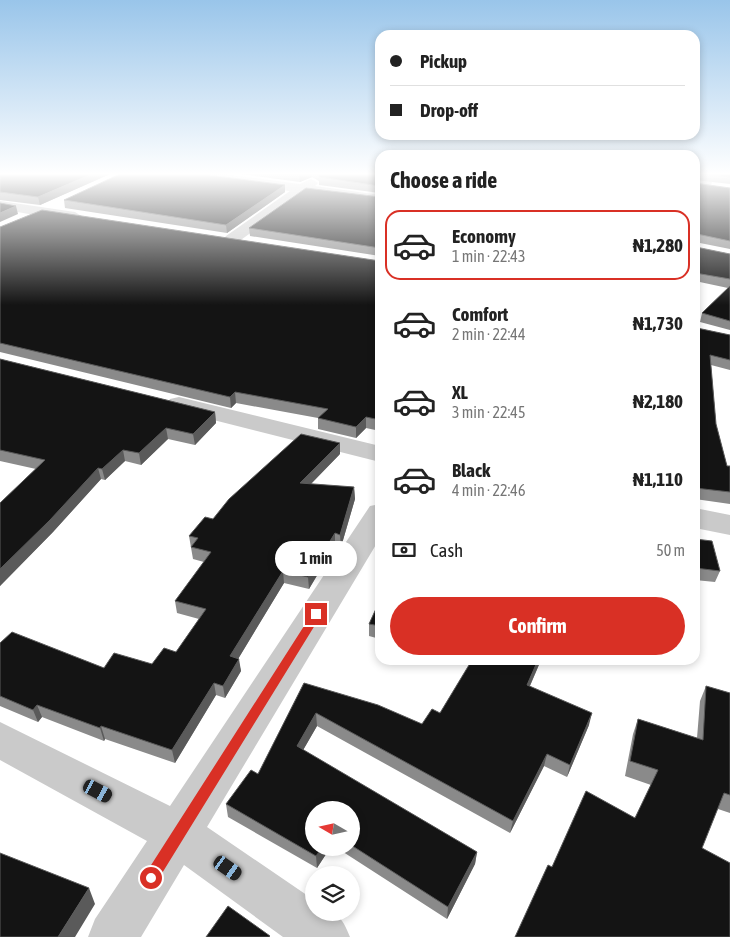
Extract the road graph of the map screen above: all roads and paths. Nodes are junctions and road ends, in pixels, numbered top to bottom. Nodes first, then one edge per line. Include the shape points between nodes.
1 (26, 218) edge
2 (78, 218) edge
3 (262, 218) edge
4 (87, 219) edge
5 (16, 222) edge
6 (212, 237) edge
7 (232, 239) junction
8 (250, 242) edge
9 (162, 400) edge
10 (375, 453) edge
11 (700, 519) edge
12 (375, 521) edge
13 (730, 525) edge
14 (0, 740) edge
15 (179, 834) junction
16 (113, 937) edge
17 (325, 937) edge

1 - 5 street
2 - 4 street
3 - 7 street
6 - 7 street
7 - 8 street
9 - 10 street
11 - 13 street
12 - 15 street
14 - 15 street
15 - 16 street
15 - 17 street

